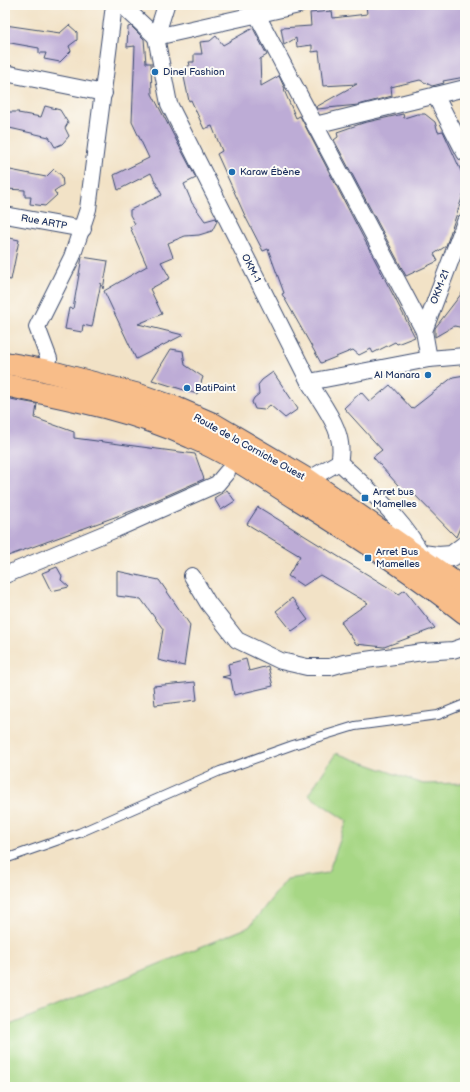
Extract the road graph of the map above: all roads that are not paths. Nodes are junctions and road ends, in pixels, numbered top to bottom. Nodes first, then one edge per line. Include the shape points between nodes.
1 (114, 5) edge
2 (122, 5) edge
3 (166, 5) edge
4 (299, 5) edge
5 (257, 15) junction
6 (156, 37) junction
7 (5, 73) edge
8 (465, 88) edge
9 (104, 94) junction
10 (435, 95) junction
11 (315, 125) junction
12 (465, 153) edge
13 (5, 215) edge
14 (465, 222) edge
15 (83, 229) junction
16 (424, 331) junction
17 (465, 356) edge
18 (429, 359) junction
19 (5, 363) edge
20 (44, 370) junction
21 (309, 382) junction
22 (5, 385) edge
23 (220, 451) junction
24 (339, 462) junction
25 (227, 472) junction
26 (255, 472) junction
27 (308, 480) junction
28 (465, 546) edge
29 (421, 557) junction
30 (5, 575) edge
31 (192, 576) dead end
32 (465, 590) edge
33 (465, 613) edge
34 (465, 646) edge
35 (465, 704) edge
36 (5, 859) edge

1 - 9 street
2 - 6 street
3 - 6 street
4 - 5 street
5 - 6 street
5 - 11 street
6 - 21 street, OKM-1 via 169,104
7 - 9 street
8 - 10 street
9 - 15 street
10 - 11 street
10 - 12 street
11 - 16 street
13 - 15 street, Rue ARTP
14 - 16 street, OKM-21
15 - 20 street via 37,327 49,359
16 - 18 street
17 - 18 street
18 - 21 street
19 - 20 highway, Route de la Corniche Ouest
20 - 27 highway, Route de la Corniche Ouest via 139,395 176,408 213,424
21 - 24 street, OKM-1 via 334,424 342,453
22 - 23 highway, Route de la Corniche Ouest via 136,415 191,436
23 - 25 street
23 - 26 highway, Route de la Corniche Ouest
24 - 27 street
24 - 29 street via 395,517 415,542
25 - 26 street
25 - 30 street via 217,484
26 - 33 highway, Route de la Corniche Ouest via 343,527
27 - 29 highway, Route de la Corniche Ouest
28 - 29 street via 452,556
29 - 32 highway, Route de la Corniche Ouest
31 - 34 street via 208,603 237,640 281,661 307,667 330,668 344,663 453,650
35 - 36 lane via 438,715 355,726 293,745 220,771 79,833

